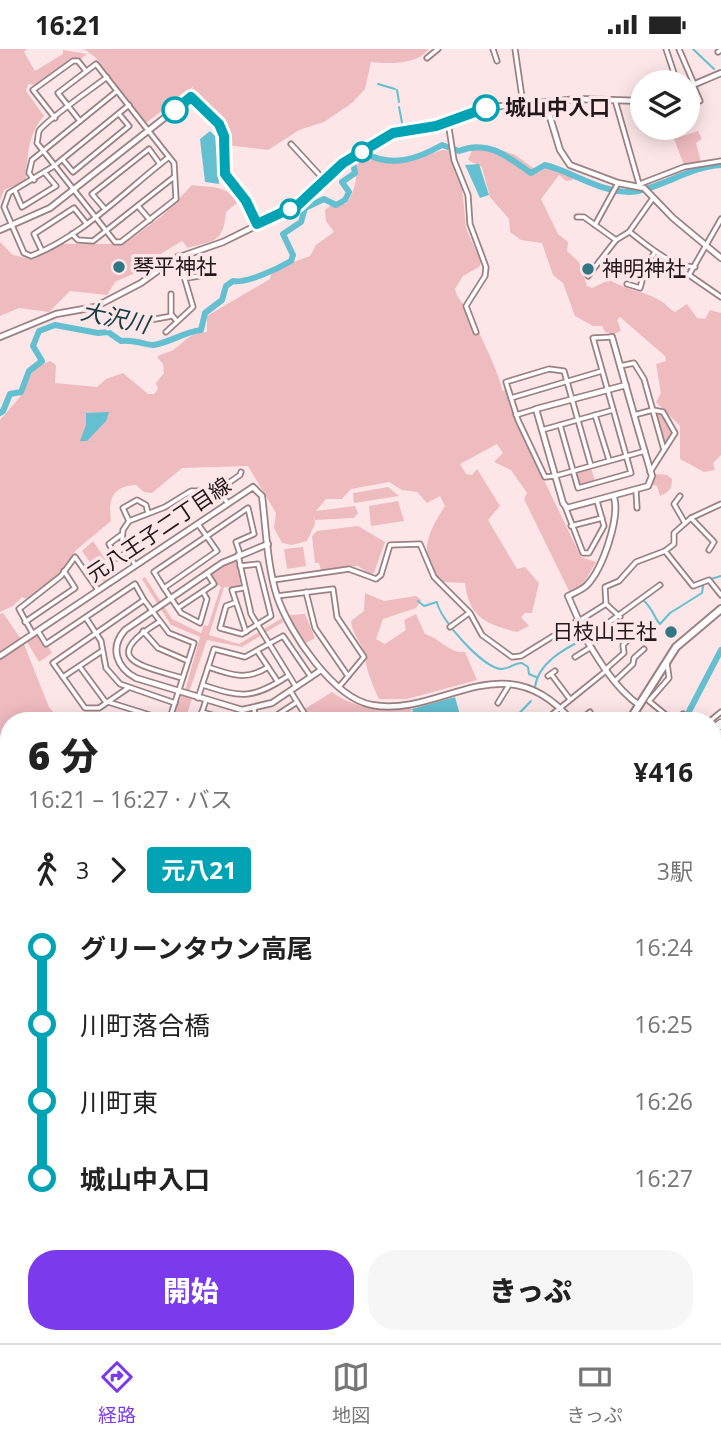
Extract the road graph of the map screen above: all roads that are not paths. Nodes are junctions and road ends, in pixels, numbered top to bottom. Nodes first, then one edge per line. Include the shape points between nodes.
1 (438, 49) edge
2 (493, 49) edge
3 (515, 49) edge
4 (666, 49) edge
5 (679, 49) edge
6 (428, 58) dead end
7 (498, 61) dead end
8 (673, 70) edge
9 (685, 70) edge
10 (86, 71) junction
11 (721, 72) edge
12 (107, 77) junction
13 (700, 81) edge
14 (117, 90) junction
15 (615, 100) junction
16 (630, 101) edge
17 (523, 104) junction
18 (546, 104) junction
19 (129, 106) junction
20 (69, 107) junction
21 (119, 114) junction
22 (55, 118) junction
23 (80, 121) junction
24 (448, 122) junction
25 (149, 131) junction
26 (291, 145) dead end
27 (43, 151) junction
28 (169, 157) junction
29 (63, 159) junction
30 (721, 161) edge
31 (160, 164) junction
32 (54, 166) junction
33 (45, 173) junction
34 (174, 177) junction
35 (34, 180) junction
36 (325, 181) junction
37 (618, 184) junction
38 (640, 185) junction
39 (75, 190) junction
40 (15, 191) junction
41 (654, 198) junction
42 (138, 206) junction
43 (103, 208) junction
44 (94, 216) junction
45 (577, 217) dead end
46 (721, 219) edge
47 (150, 220) junction
48 (86, 223) junction
49 (257, 224) junction
50 (595, 225) junction
51 (12, 226) junction
52 (0, 230) edge
53 (106, 230) junction
54 (629, 232) junction
55 (72, 234) junction
56 (616, 240) junction
57 (708, 248) junction
58 (42, 251) junction
59 (655, 252) junction
60 (178, 256) junction
61 (721, 258) edge
62 (695, 267) junction
63 (588, 276) dead end
64 (200, 277) dead end
65 (186, 278) junction
66 (627, 284) dead end
67 (171, 295) dead end
68 (721, 297) edge
69 (172, 316) junction
70 (150, 320) dead end
71 (176, 320) junction
72 (166, 332) dead end
73 (476, 332) dead end
74 (0, 337) edge
75 (612, 337) joint
76 (620, 366) junction
77 (603, 372) junction
78 (567, 382) junction
79 (626, 385) junction
80 (608, 390) junction
81 (511, 398) junction
82 (572, 400) junction
83 (536, 409) junction
84 (613, 410) junction
85 (653, 410) junction
86 (516, 415) junction
87 (595, 415) junction
88 (634, 415) junction
89 (578, 420) junction
90 (560, 425) junction
91 (542, 430) junction
92 (664, 450) junction
93 (645, 451) junction
94 (626, 456) junction
95 (609, 461) junction
96 (591, 466) junction
97 (573, 471) junction
98 (241, 472) dead end
99 (650, 472) junction
100 (555, 476) junction
101 (636, 490) junction
102 (217, 491) junction
103 (614, 496) junction
104 (680, 496) dead end
105 (597, 501) junction
106 (228, 503) junction
107 (721, 504) edge
108 (565, 506) junction
109 (636, 508) dead end
110 (148, 513) junction
111 (602, 518) junction
112 (691, 519) junction
113 (130, 521) junction
114 (685, 523) junction
115 (198, 524) junction
116 (572, 526) junction
117 (121, 535) junction
118 (207, 536) junction
119 (268, 544) junction
120 (665, 551) junction
121 (709, 551) dead end
122 (126, 553) junction
123 (239, 555) junction
124 (135, 565) junction
125 (240, 566) junction
126 (64, 571) junction
127 (207, 573) junction
128 (273, 580) junction
129 (660, 585) dead end
130 (164, 587) junction
131 (243, 588) junction
132 (98, 590) junction
133 (565, 590) dead end
134 (203, 591) junction
135 (306, 592) junction
136 (277, 596) junction
137 (568, 596) junction
138 (721, 596) edge
139 (171, 597) junction
140 (145, 600) junction
141 (234, 603) junction
142 (606, 604) junction
143 (178, 608) junction
144 (721, 609) edge
145 (152, 611) junction
146 (469, 613) junction
147 (618, 616) junction
148 (86, 618) junction
149 (25, 622) junction
150 (159, 622) junction
151 (578, 622) junction
152 (256, 625) junction
153 (452, 626) dead end
154 (144, 631) junction
155 (246, 632) junction
156 (35, 633) junction
157 (95, 634) junction
158 (633, 635) dead end
159 (586, 639) junction
160 (268, 645) junction
161 (591, 647) junction
162 (644, 649) dead end
163 (102, 651) junction
164 (258, 652) junction
165 (0, 656) edge
166 (575, 657) dead end
167 (667, 660) junction
168 (188, 661) junction
169 (80, 667) junction
170 (208, 667) junction
171 (268, 667) junction
172 (607, 669) junction
173 (321, 670) junction
174 (551, 674) dead end
175 (288, 676) junction
176 (348, 676) junction
177 (63, 677) junction
178 (311, 677) junction
179 (182, 678) junction
180 (615, 681) junction
181 (278, 682) junction
182 (203, 685) junction
183 (509, 685) junction
184 (296, 687) junction
185 (128, 688) junction
186 (337, 688) junction
187 (178, 691) junction
188 (291, 692) junction
189 (198, 698) junction
190 (569, 698) junction
191 (206, 700) junction
192 (109, 702) junction
193 (297, 702) junction
194 (175, 703) junction
195 (498, 703) dead end
196 (639, 705) junction
197 (558, 708) junction
198 (254, 709) junction
199 (141, 712) edge
200 (172, 712) edge
201 (202, 712) edge
202 (254, 712) edge
203 (282, 712) edge
204 (302, 712) edge
205 (554, 712) edge
206 (562, 712) edge
207 (635, 712) edge
208 (662, 712) edge

1 - 6 street
2 - 7 street
3 - 17 street
4 - 8 street
5 - 9 street
10 - 12 street via 96,64
10 - 20 street via 58,93
10 - 22 street via 73,61 33,90
11 - 13 street
12 - 14 street
12 - 20 street
14 - 19 street
14 - 23 street
15 - 16 street
15 - 18 street
15 - 38 street
17 - 18 street
17 - 24 street via 484,108
18 - 37 street via 568,163
19 - 21 street
19 - 25 street
20 - 22 street
20 - 23 street
21 - 29 street
21 - 29 street via 129,126 74,172
22 - 27 street via 40,131 37,143
23 - 27 street
24 - 36 street via 398,131 336,168
24 - 73 street via 452,150 468,195 470,224 486,267 466,306
25 - 28 street
25 - 39 street
25 - 49 street via 191,97 219,124 224,136 225,174
26 - 36 street
27 - 32 street
27 - 35 street via 32,160 29,173
28 - 31 street
28 - 34 street
29 - 32 street
30 - 38 street via 684,167
31 - 43 street
31 - 43 street via 149,149 123,169 92,194
32 - 33 street
32 - 39 street
33 - 35 street
33 - 40 street via 56,186 38,198 22,207
34 - 42 street
34 - 47 street via 176,199
35 - 40 street
36 - 49 street via 298,205
37 - 38 street
37 - 50 street
38 - 41 street
39 - 44 street
39 - 51 street
40 - 51 street via 9,193 4,207
41 - 54 street
41 - 57 street
42 - 47 street
42 - 53 street
43 - 44 street
44 - 48 street
44 - 53 street
45 - 50 street via 584,216
46 - 57 street
47 - 53 street via 121,242 115,242
48 - 55 street
48 - 58 street via 74,208 34,234
49 - 60 street via 214,246
50 - 56 street
51 - 52 street
51 - 58 street via 24,253 31,256
53 - 55 street via 93,241 78,240
54 - 56 street
54 - 59 street
55 - 58 street
56 - 63 street
57 - 61 street
57 - 62 street
59 - 62 street via 684,267
59 - 66 street via 640,288
60 - 65 street
60 - 74 street via 95,307 49,316
62 - 68 street via 689,275
64 - 65 street
65 - 71 street via 193,307
67 - 69 street
69 - 70 street
69 - 71 street
71 - 72 street
75 - 76 street
75 - 77 street via 593,338
76 - 79 street
76 - 85 street via 634,363
77 - 78 street
77 - 80 street
78 - 81 street
78 - 81 street via 562,370 545,370 506,382
78 - 82 street
79 - 80 street
79 - 88 street
80 - 82 street
80 - 84 street
81 - 86 street
82 - 83 street
82 - 89 street
83 - 86 street
83 - 91 street
84 - 87 street
84 - 94 street
85 - 88 street
85 - 92 street
85 - 92 street via 663,412 675,433
86 - 100 street via 545,477
87 - 89 street
87 - 95 street
88 - 93 street
89 - 90 street
89 - 96 street
90 - 91 street
90 - 97 street
91 - 100 street
92 - 99 street
93 - 94 street
93 - 99 street
94 - 95 street
94 - 97 street via 631,473 578,488
95 - 96 street
96 - 97 street
97 - 100 street
98 - 102 street
99 - 101 street via 651,484
100 - 108 street
101 - 103 street
101 - 109 street
102 - 106 street
102 - 110 street via 195,489
103 - 105 street
103 - 137 street via 617,517 592,578
104 - 114 street via 674,504
105 - 108 street via 573,509
105 - 111 street
106 - 115 street, 元八王子二丁目線
106 - 119 street, 元八王子二丁目線 via 253,488 260,491
107 - 112 street
108 - 116 street
110 - 113 street
110 - 113 street via 146,505 137,500 123,508
111 - 116 street
111 - 116 street via 604,526 589,553 583,552
112 - 114 street
112 - 121 street via 715,542
113 - 117 street
114 - 120 street
115 - 118 street
115 - 124 street, 元八王子二丁目線
117 - 122 street
117 - 122 street via 109,544 117,558
118 - 123 street via 248,509 254,534 236,542
118 - 130 street via 154,572
118 - 130 street via 217,551
119 - 123 street
119 - 128 street, 元八王子二丁目線
120 - 138 street via 693,586 709,580
120 - 142 street via 636,562 619,581 607,585 603,592
122 - 124 street
123 - 125 street
123 - 127 street
124 - 132 street, 元八王子二丁目線
125 - 131 street
125 - 152 street via 258,563 271,615
126 - 132 street via 75,557
126 - 149 street via 19,609
126 - 149 street via 75,588
127 - 134 street via 214,584
127 - 139 street
128 - 136 street, 元八王子二丁目線
128 - 146 street via 349,569 376,579 390,545 421,544 434,577
129 - 147 street
130 - 139 street
131 - 141 street via 232,590
131 - 152 street
132 - 156 street, 元八王子二丁目線
133 - 137 street
134 - 143 street
134 - 143 street via 208,599 200,622 187,618
135 - 136 street
135 - 176 street via 315,628
135 - 176 street via 333,589 340,623 364,657
136 - 173 street, 元八王子二丁目線
137 - 151 street
139 - 143 street
139 - 145 street
140 - 145 street
140 - 148 street via 135,584
140 - 157 street
141 - 155 street
141 - 155 street via 226,606 220,628
142 - 147 street
142 - 151 street
144 - 167 main road via 692,631
145 - 150 street
145 - 187 street via 121,634 118,661 136,678
146 - 151 street via 482,635 515,659
146 - 153 street
147 - 159 street
148 - 156 street via 46,644
148 - 157 street
149 - 156 street
150 - 154 street
150 - 168 street via 172,635 194,643
151 - 159 street
152 - 155 street
152 - 160 street
154 - 168 street via 158,649
154 - 179 street via 130,643 132,660
156 - 165 street, 元八王子二丁目線
157 - 163 street
157 - 177 street via 54,661
158 - 172 street via 623,645 624,653
159 - 161 street
160 - 164 street
160 - 175 street
160 - 178 street via 283,636
161 - 166 street
161 - 172 street
162 - 180 street
163 - 169 street
163 - 185 street via 111,675
164 - 170 street via 240,657 214,649
164 - 171 street
167 - 196 main road
167 - 208 street via 669,678 649,701
168 - 179 street
169 - 177 street
169 - 192 street via 100,698
170 - 171 street via 243,677
170 - 182 street
171 - 181 street
172 - 180 street
172 - 190 street
173 - 178 street
173 - 186 street, 元八王子二丁目線
174 - 190 street
175 - 181 street
175 - 184 street
176 - 186 street
177 - 192 street via 85,708
178 - 184 street
179 - 187 street
180 - 196 street
181 - 182 street via 246,695
182 - 189 street
183 - 186 street, 元八王子二丁目線 via 474,686 393,705 372,705
183 - 195 street
183 - 197 street, 元八王子二丁目線 via 539,694
184 - 188 street
185 - 192 street
185 - 194 street
187 - 189 street
187 - 194 street
188 - 193 street
188 - 198 street
189 - 191 street
190 - 197 street
191 - 198 street via 233,709
191 - 201 street
192 - 199 street
193 - 203 street
193 - 204 street
194 - 200 street
196 - 207 main road
197 - 205 street
197 - 206 street, 元八王子二丁目線
198 - 202 street

